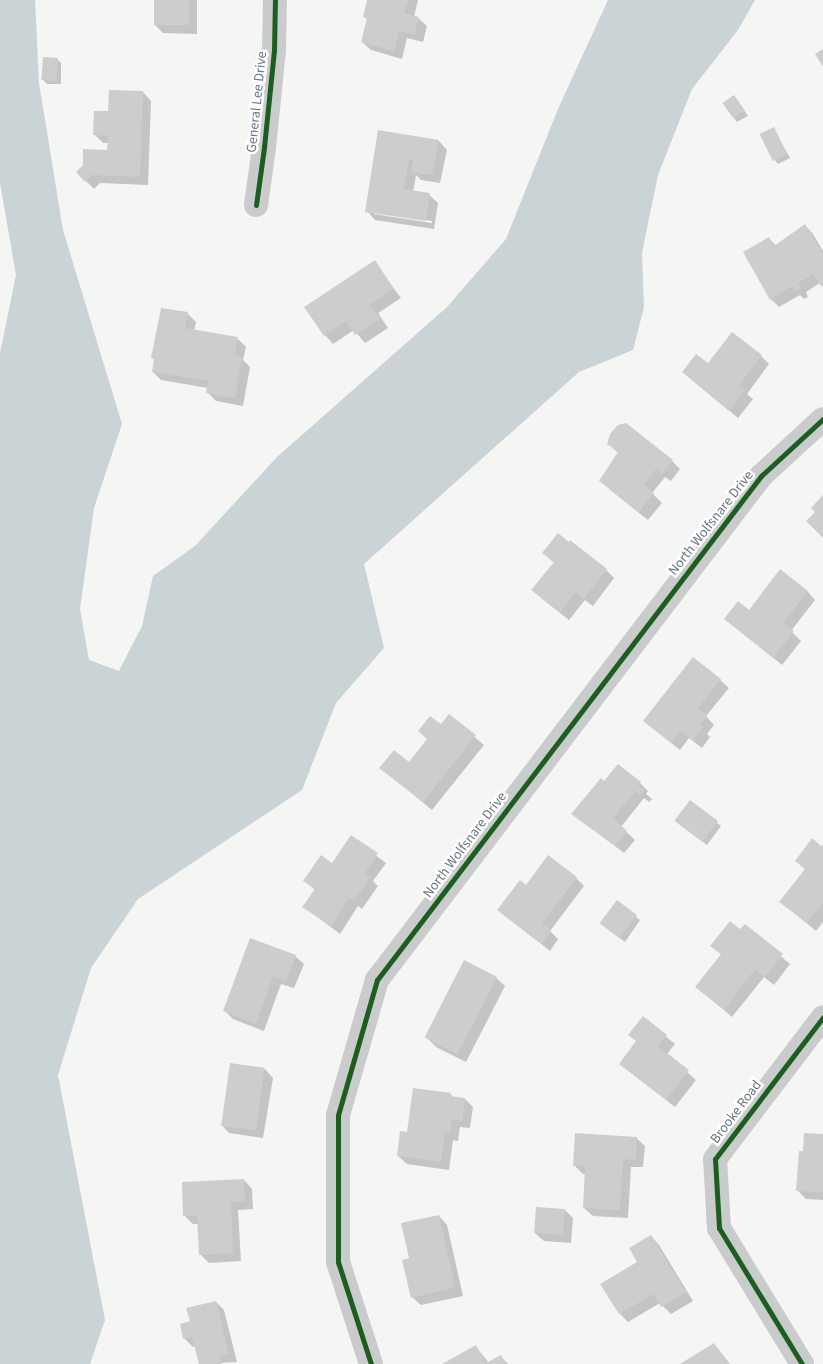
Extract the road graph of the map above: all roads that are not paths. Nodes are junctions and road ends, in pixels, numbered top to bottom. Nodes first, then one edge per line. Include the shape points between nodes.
1 (276, 0) edge
2 (256, 205) dead end
3 (823, 420) edge
4 (823, 1017) edge
5 (371, 1364) edge
6 (802, 1364) edge

1 - 2 street, General Lee Drive
3 - 5 street, North Wolfsnare Drive via 761,476 377,980 338,1115 338,1262
4 - 6 street, Brooke Road via 715,1159 719,1228

